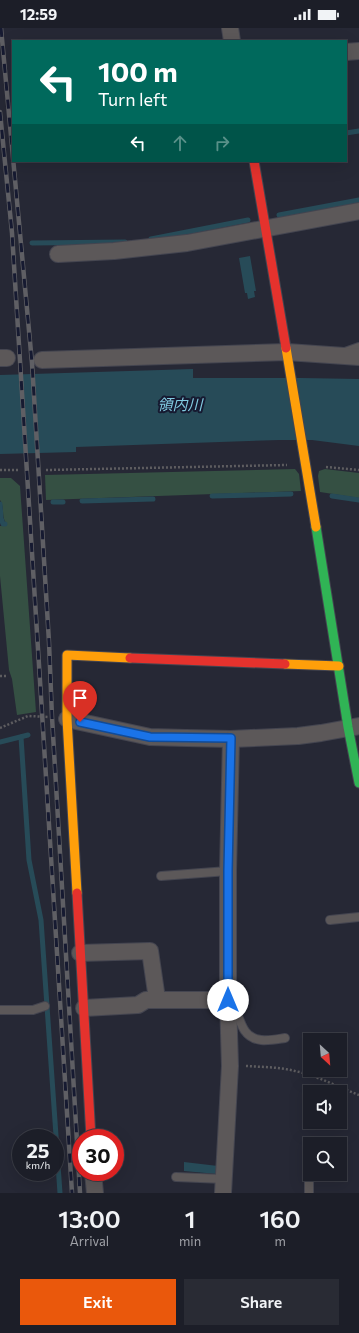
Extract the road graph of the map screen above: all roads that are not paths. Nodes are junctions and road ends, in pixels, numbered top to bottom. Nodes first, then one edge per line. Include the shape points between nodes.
1 (230, 28) edge
2 (232, 40) edge
3 (359, 51) edge
4 (347, 52) edge
5 (254, 162) edge
6 (359, 211) edge
7 (266, 228) junction
8 (58, 254) dead end
9 (359, 347) edge
10 (287, 352) junction
11 (338, 355) junction
12 (359, 357) edge
13 (42, 360) dead end
14 (339, 666) junction
15 (67, 719) junction
16 (354, 727) edge
17 (231, 738) junction
18 (359, 783) edge
19 (228, 871) junction
20 (160, 876) dead end
21 (359, 918) edge
22 (330, 920) dead end
23 (80, 953) junction
24 (157, 1000) junction
25 (228, 1000) junction
26 (45, 1006) dead end
27 (84, 1008) junction
28 (0, 1010) edge
29 (229, 1016) junction
30 (284, 1038) dead end
31 (91, 1129) edge
32 (176, 1177) dead end
33 (94, 1181) edge
34 (309, 1181) edge
35 (223, 1186) edge
36 (95, 1193) edge
37 (309, 1193) edge

1 - 2 street
3 - 4 street
5 - 7 street
6 - 7 street
7 - 8 street via 187,243
7 - 10 street
9 - 11 lane
10 - 11 street
10 - 13 street
10 - 14 street
11 - 12 street
14 - 15 street via 67,655
14 - 16 street
15 - 17 street via 150,737
15 - 23 street
16 - 17 street via 298,736
16 - 18 street
17 - 19 street
19 - 20 lane
19 - 25 street
21 - 22 lane
23 - 24 street via 150,951
23 - 27 street
24 - 25 street
24 - 27 street via 146,1000 138,1005
25 - 29 street
26 - 28 lane via 33,1010
27 - 31 street
29 - 30 lane via 238,1016 245,1031 253,1038
29 - 35 street via 230,1066
32 - 35 lane
33 - 36 street
34 - 37 lane

